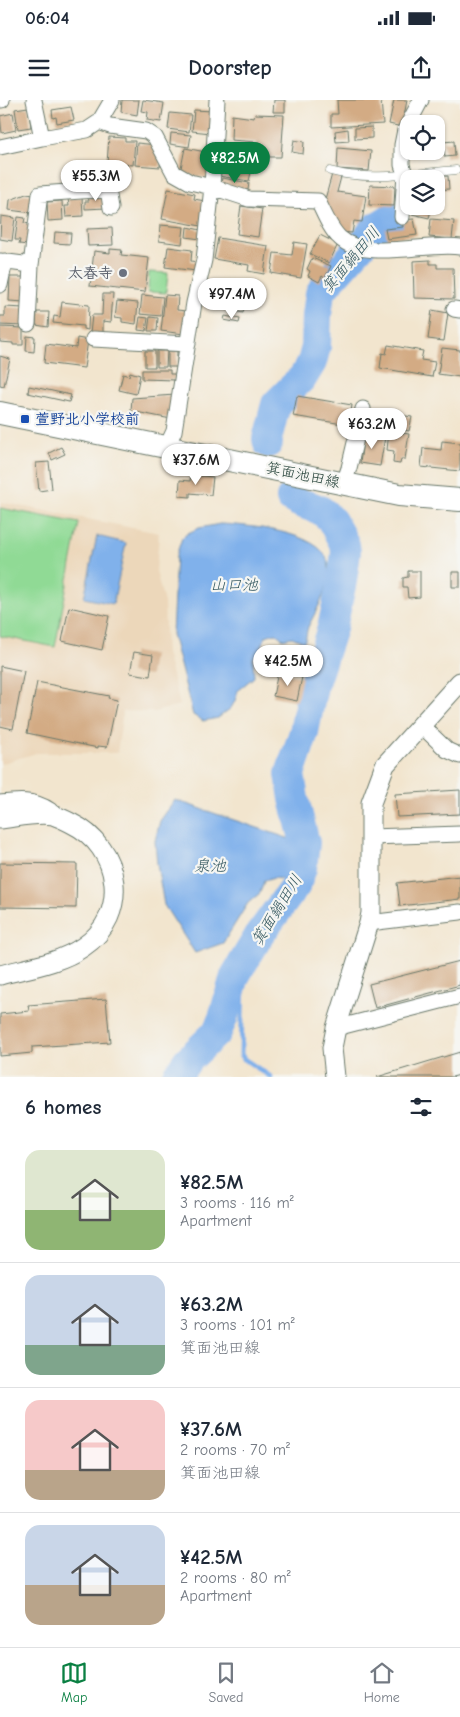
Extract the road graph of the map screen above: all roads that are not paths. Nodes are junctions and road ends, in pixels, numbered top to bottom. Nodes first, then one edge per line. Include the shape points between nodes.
1 (34, 100) edge
2 (112, 100) edge
3 (217, 100) edge
4 (420, 100) edge
5 (99, 122) junction
6 (42, 138) junction
7 (0, 147) edge
8 (404, 170) edge
9 (456, 170) dead end
10 (330, 171) dead end
11 (445, 171) edge
12 (400, 175) edge
13 (212, 187) junction
14 (111, 208) dead end
15 (460, 247) edge
16 (2, 261) edge
17 (31, 265) junction
18 (0, 285) edge
19 (28, 324) dead end
20 (93, 339) dead end
21 (188, 344) junction
22 (363, 409) dead end
23 (0, 413) edge
24 (167, 446) junction
25 (344, 484) junction
26 (460, 500) edge
27 (460, 682) edge
28 (421, 725) junction
29 (460, 756) edge
30 (0, 805) edge
31 (54, 816) junction
32 (0, 819) edge
33 (460, 834) edge
34 (371, 838) junction
35 (460, 912) edge
36 (369, 924) junction
37 (0, 975) edge
38 (460, 996) edge
39 (336, 1028) junction
40 (335, 1077) edge

1 - 6 street
2 - 5 street
3 - 13 street
4 - 8 street via 405,130 401,154
5 - 6 street via 87,130
5 - 13 street via 146,130 155,137 174,173 190,182
6 - 7 street
9 - 11 lane
10 - 12 lane via 344,175
13 - 15 street via 249,199 318,201 346,244 381,250
13 - 21 street via 204,260
14 - 17 street via 108,188 40,194
16 - 17 street
16 - 18 street
17 - 19 street
20 - 21 street
21 - 24 street via 174,431
22 - 25 street
23 - 24 main road, 箕面池田線
24 - 25 main road, 箕面池田線
25 - 26 main road, 箕面池田線 via 399,495
27 - 28 street
28 - 29 street via 446,750
28 - 34 street via 385,765 371,803
30 - 31 street via 21,802 45,809
31 - 32 street
31 - 37 street via 83,830 102,850 113,878 111,911 100,931 83,948
33 - 34 street
34 - 36 street
35 - 36 street
36 - 39 street
38 - 39 street
39 - 40 street via 332,1048

